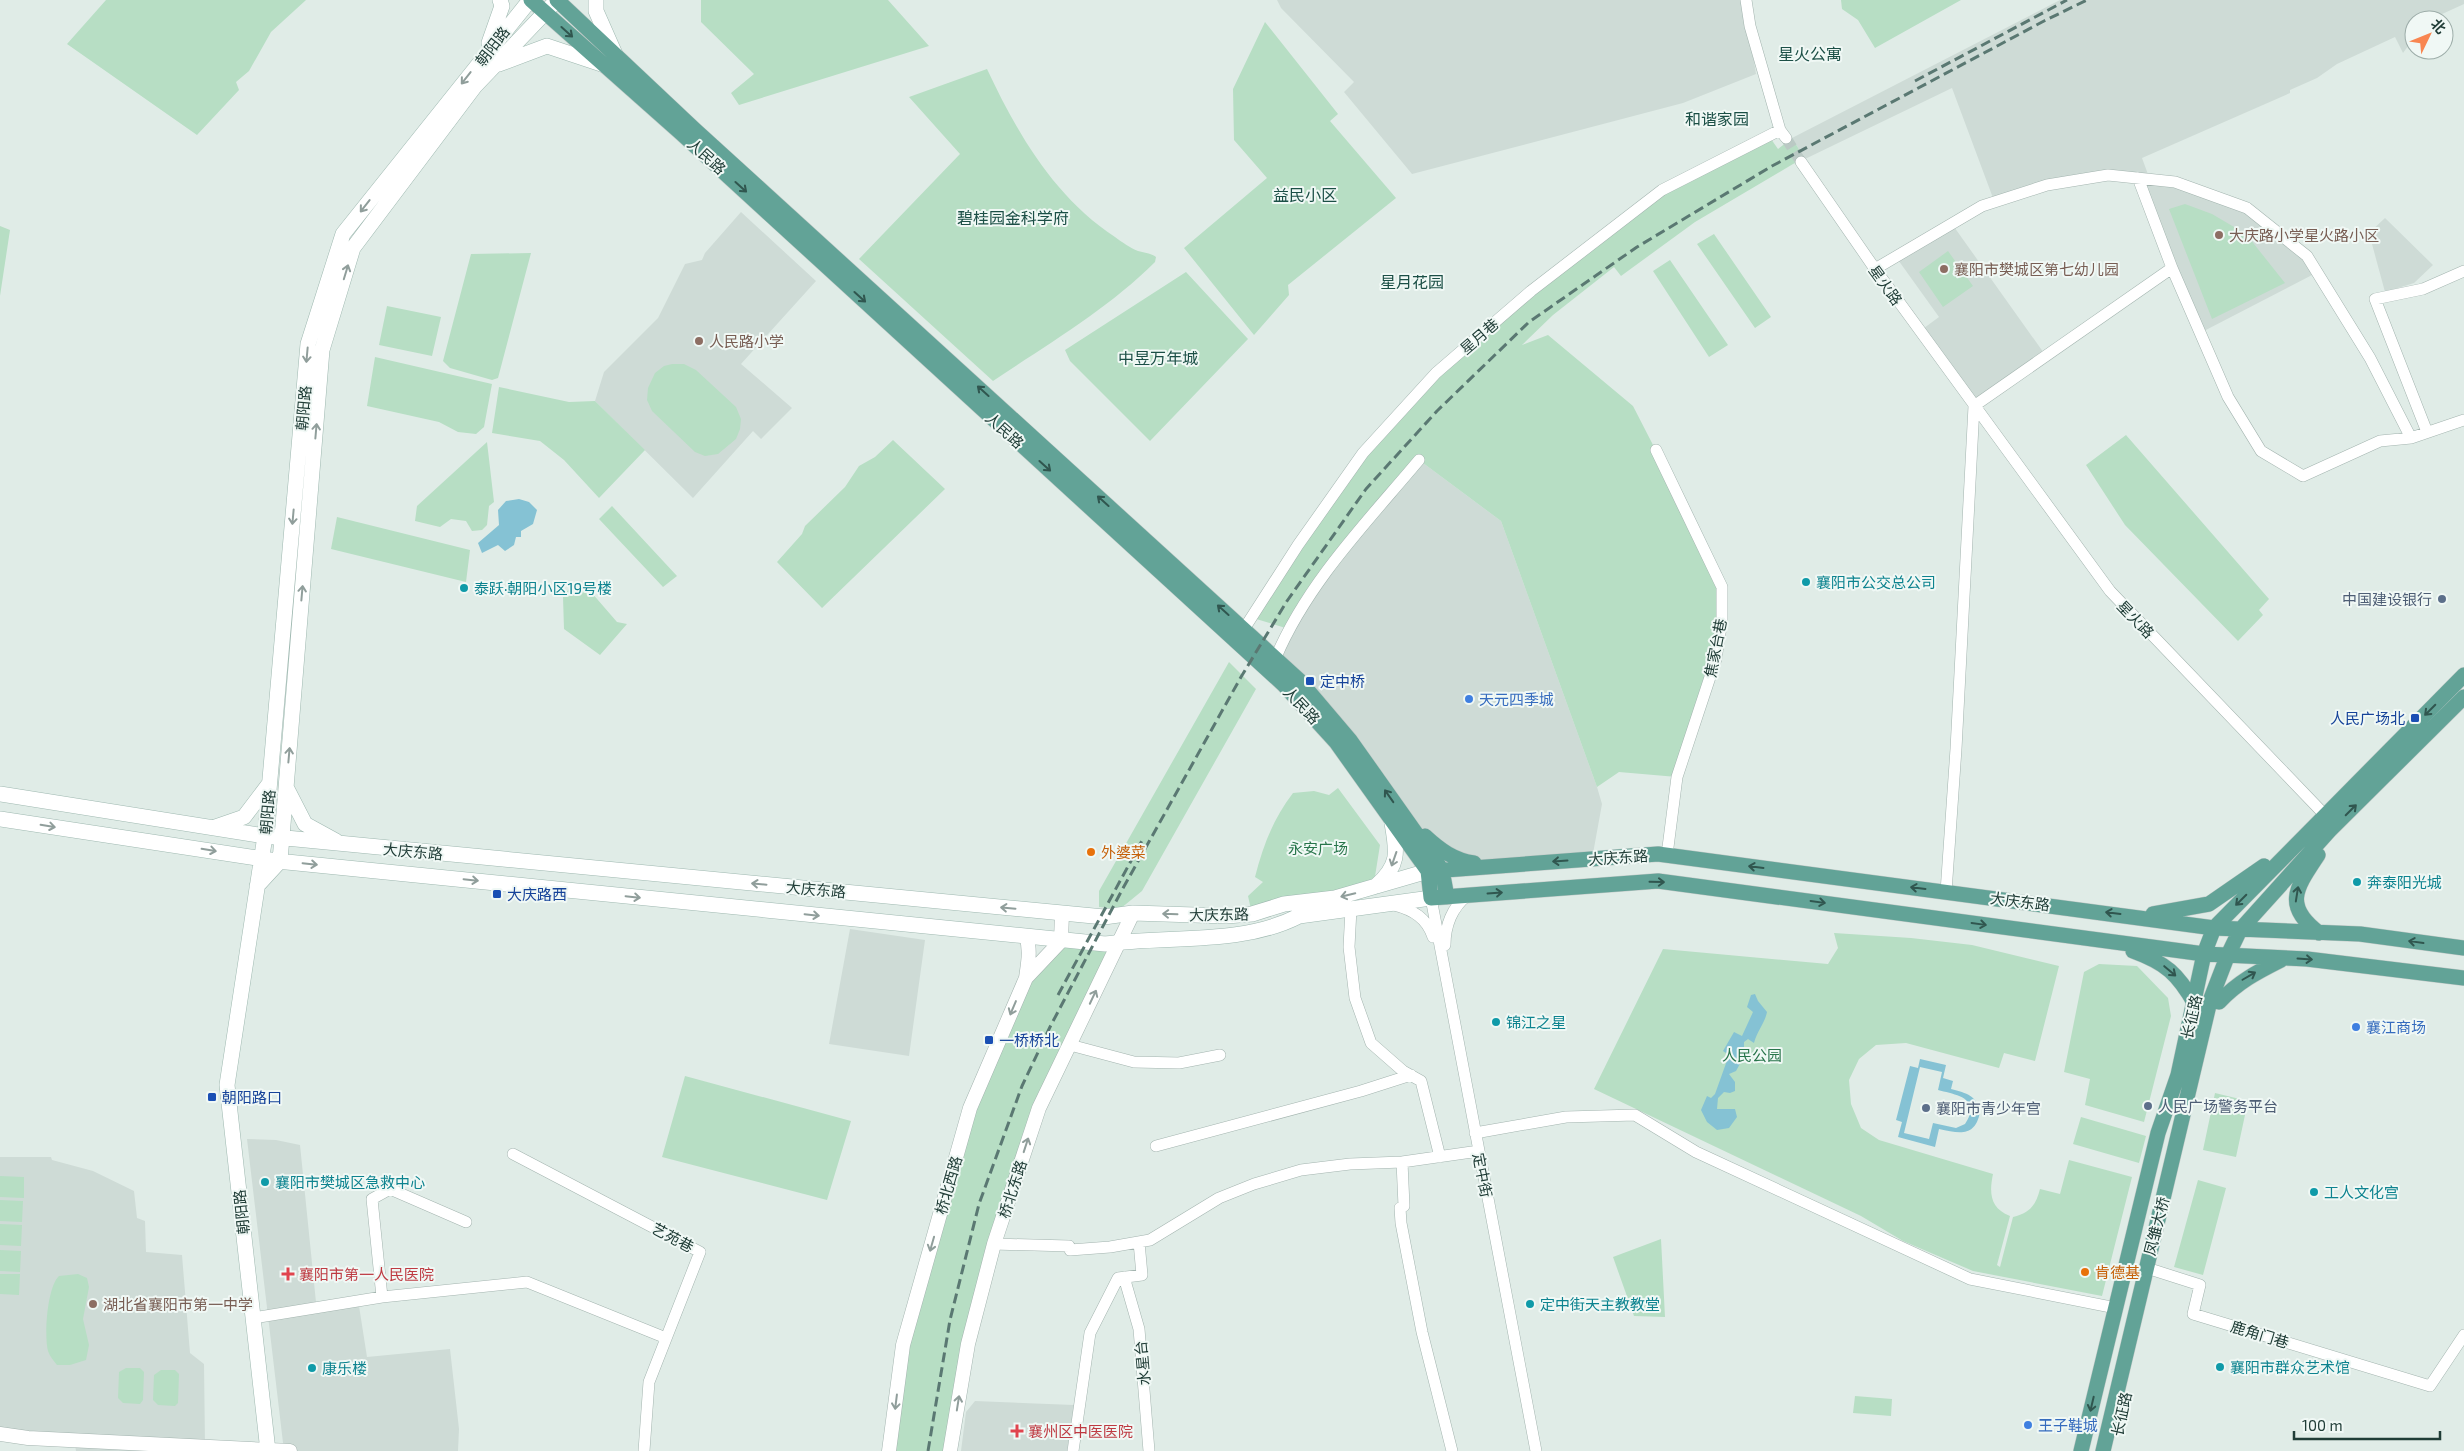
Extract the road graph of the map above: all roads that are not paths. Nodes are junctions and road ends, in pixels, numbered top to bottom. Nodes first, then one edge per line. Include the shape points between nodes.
1 (500, 0) edge
2 (531, 0) edge
3 (557, 0) edge
4 (596, 0) edge
5 (1746, 0) edge
6 (545, 12) junction
7 (490, 60) junction
8 (610, 60) junction
9 (1801, 162) tunnel mouth
10 (2138, 178) junction
11 (2172, 268) junction
12 (1875, 269) junction
13 (2464, 271) edge
14 (1974, 406) junction
15 (2464, 420) edge
16 (2427, 432) junction
17 (2410, 438) junction
18 (1656, 450) dead end
19 (1419, 460) dead end
20 (1244, 629) junction
21 (1276, 657) junction
22 (2464, 675) edge
23 (2464, 697) edge
24 (2360, 780) junction
25 (269, 782) junction
26 (287, 789) junction
27 (0, 794) edge
28 (2322, 812) junction
29 (0, 819) edge
30 (1398, 820) junction
31 (213, 828) junction
32 (2330, 830) junction
33 (265, 836) junction
34 (283, 838) junction
35 (342, 844) junction
36 (1667, 855) junction
37 (261, 858) junction
38 (280, 861) junction
39 (1498, 866) junction
40 (1435, 871) junction
41 (257, 886) junction
42 (1372, 889) junction
43 (1946, 892) junction
44 (1468, 895) junction
45 (1447, 897) junction
46 (1431, 898) junction
47 (1391, 904) junction
48 (1350, 910) junction
49 (1062, 913) junction
50 (1133, 913) junction
51 (2133, 916) junction
52 (2214, 928) junction
53 (2240, 930) junction
54 (2319, 933) junction
55 (1026, 936) junction
56 (1061, 941) junction
57 (1118, 942) junction
58 (2111, 942) junction
59 (2464, 948) edge
60 (2204, 954) junction
61 (2285, 958) junction
62 (2225, 962) junction
63 (1445, 972) junction
64 (1026, 978) junction
65 (2464, 978) edge
66 (2215, 1002) junction
67 (2195, 1004) junction
68 (1070, 1045) junction
69 (1220, 1055) dead end
70 (1411, 1075) junction
71 (2178, 1075) junction
72 (1475, 1133) junction
73 (1156, 1146) dead end
74 (2170, 1146) junction
75 (1479, 1152) junction
76 (513, 1154) dead end
77 (1440, 1157) junction
78 (1402, 1162) junction
79 (466, 1222) dead end
80 (1139, 1242) junction
81 (994, 1244) junction
82 (2152, 1270) junction
83 (1124, 1277) junction
84 (382, 1298) junction
85 (2116, 1308) junction
86 (253, 1318) junction
87 (2464, 1335) edge
88 (666, 1338) junction
89 (0, 1434) edge
90 (268, 1450) edge
91 (290, 1451) edge
92 (644, 1451) edge
93 (889, 1451) edge
94 (950, 1451) edge
95 (1073, 1451) edge
96 (1149, 1451) edge
97 (1452, 1451) edge
98 (1536, 1451) edge
99 (2081, 1451) edge
100 (2092, 1451) edge
101 (2103, 1451) edge
102 (2113, 1451) edge

1 - 7 main road via 502,6
2 - 6 main road, 人民路
2 - 7 main road, 朝阳路
3 - 6 main road, 朝阳路
3 - 8 main road, 人民路
4 - 8 main road
5 - 20 street, 星月巷 via 1750,26 1783,134 1662,190 1531,292 1436,373 1363,453
6 - 7 main road, 朝阳路
6 -> 8 main road, 人民路
7 - 8 main road via 547,46
7 -> 25 main road, 朝阳路 via 343,234 308,344
26 -> 7 main road, 朝阳路 via 322,350 353,248 475,86
20 -> 8 main road, 人民路 via 694,129
8 -> 30 main road, 人民路 via 1284,685 1336,742
9 - 12 street, 星火路
10 - 11 street
10 - 12 street via 2108,175 2047,185 1982,206
10 - 17 street via 2175,182 2247,208 2307,256 2370,358
11 - 14 street
11 - 17 street via 2228,398 2261,451 2302,476 2380,440
12 - 14 street, 星火路
13 - 16 street via 2423,289 2375,299
14 - 28 street, 星火路 via 2110,591
14 - 43 street
15 - 16 street
16 - 17 street
18 - 36 street, 焦家台巷 via 1722,587 1722,620 1716,659 1677,777
19 - 21 street via 1323,575 1286,634
20 - 21 main road, 人民路
30 -> 21 main road, 人民路 via 1350,740 1300,680
22 -> 24 main road, 长征路
32 -> 23 main road, 长征路
24 - 28 main road via 2345,789
24 -> 52 main road, 长征路
25 - 31 main road via 244,817
25 - 33 main road, 朝阳路
26 - 34 main road, 朝阳路
26 - 35 main road via 305,824
27 - 31 main road, 大庆东路
28 - 51 main road via 2264,866 2209,904
29 -> 37 main road, 大庆东路
30 - 39 main road via 1459,861
30 - 40 main road, 人民路
30 -> 42 main road via 1397,854 1386,876
31 - 33 main road, 大庆东路
32 - 53 main road, 长征路
54 -> 32 main road via 2304,922 2295,905 2297,887
33 - 34 main road, 大庆东路
33 - 37 main road, 朝阳路
34 - 35 main road, 大庆东路
34 - 38 main road, 朝阳路
49 -> 35 main road, 大庆东路
36 -> 39 main road, 大庆东路
43 -> 36 main road, 大庆东路
37 - 38 main road, 大庆东路
37 - 41 main road, 朝阳路
38 - 41 main road
38 -> 55 main road, 大庆东路
39 - 40 main road, 大庆东路
40 - 42 main road, 大庆东路
40 - 45 main road, 人民路
40 - 46 main road, 人民路
41 - 86 main road, 朝阳路 via 227,1085
42 -> 50 main road, 大庆东路 via 1335,898 1284,904 1252,914
51 -> 43 main road, 大庆东路
44 - 45 main road, 大庆东路
44 -> 58 main road, 大庆东路 via 1658,881
44 - 63 street via 1459,902 1445,929
45 - 46 main road, 大庆东路
46 - 47 main road, 大庆东路
46 - 63 street, 定中街
47 - 48 main road, 大庆东路
47 - 63 street via 1413,910 1430,927
48 - 57 main road, 大庆东路 via 1299,916 1283,924 1226,936
48 - 70 street via 1349,947 1355,998 1371,1043
49 - 50 main road, 大庆东路 via 1104,917
49 - 56 street
50 - 57 street, 桥北东路
51 - 52 main road, 大庆东路
52 - 53 main road, 大庆东路
52 - 60 main road, 长征路
53 - 54 main road, 大庆东路
53 - 62 main road, 长征路
59 -> 54 main road, 大庆东路 via 2360,934
55 - 56 main road, 大庆东路
55 - 64 street via 1029,944
56 - 57 main road, 大庆东路
56 - 64 street, 桥北西路
68 -> 57 street, 桥北东路
58 - 60 main road, 大庆东路
58 -> 67 main road via 2166,966 2181,981
60 - 62 main road, 大庆东路
60 - 67 main road, 长征路
61 - 62 main road, 大庆东路
61 -> 65 main road, 大庆东路
66 -> 61 main road via 2248,976
62 - 66 main road, 长征路
63 - 72 street, 定中街
64 -> 93 street, 桥北西路 via 970,1108 903,1345
66 - 74 main road, 凤雏大桥
66 - 82 main road, 长征路
67 - 71 main road, 长征路
68 - 69 street via 1134,1062 1180,1063
81 -> 68 street, 桥北东路 via 1038,1108
70 - 73 street
70 - 77 street via 1421,1080
71 - 74 main road, 凤雏大桥
71 - 85 main road, 长征路 via 2158,1133
72 - 75 street, 定中街
72 - 85 street via 1566,1116 1635,1116 1696,1152 1970,1278
74 - 100 main road, 凤雏大桥
74 - 101 main road, 凤雏大桥
75 - 77 street
75 - 98 street, 定中街
76 - 88 street, 艺苑巷 via 700,1252
77 - 78 street
78 - 80 street via 1301,1170 1254,1184 1219,1198 1150,1240
78 - 97 street via 1404,1206 1400,1208 1401,1223 1422,1332
79 - 84 street via 390,1189 372,1199
80 - 81 street via 1070,1250 1070,1246
80 - 83 street via 1142,1275
94 -> 81 street, 桥北东路 via 968,1344
82 - 87 street, 鹿角门巷 via 2200,1285 2193,1314 2430,1386
82 - 102 main road, 长征路
83 - 95 street via 1118,1278 1090,1333
83 - 96 street, 水星台 via 1139,1328
84 - 86 street
84 - 88 street via 527,1282
85 -> 99 main road, 长征路
86 - 90 main road, 朝阳路
88 - 92 street, 艺苑巷 via 649,1382
89 - 90 street
90 - 91 street

